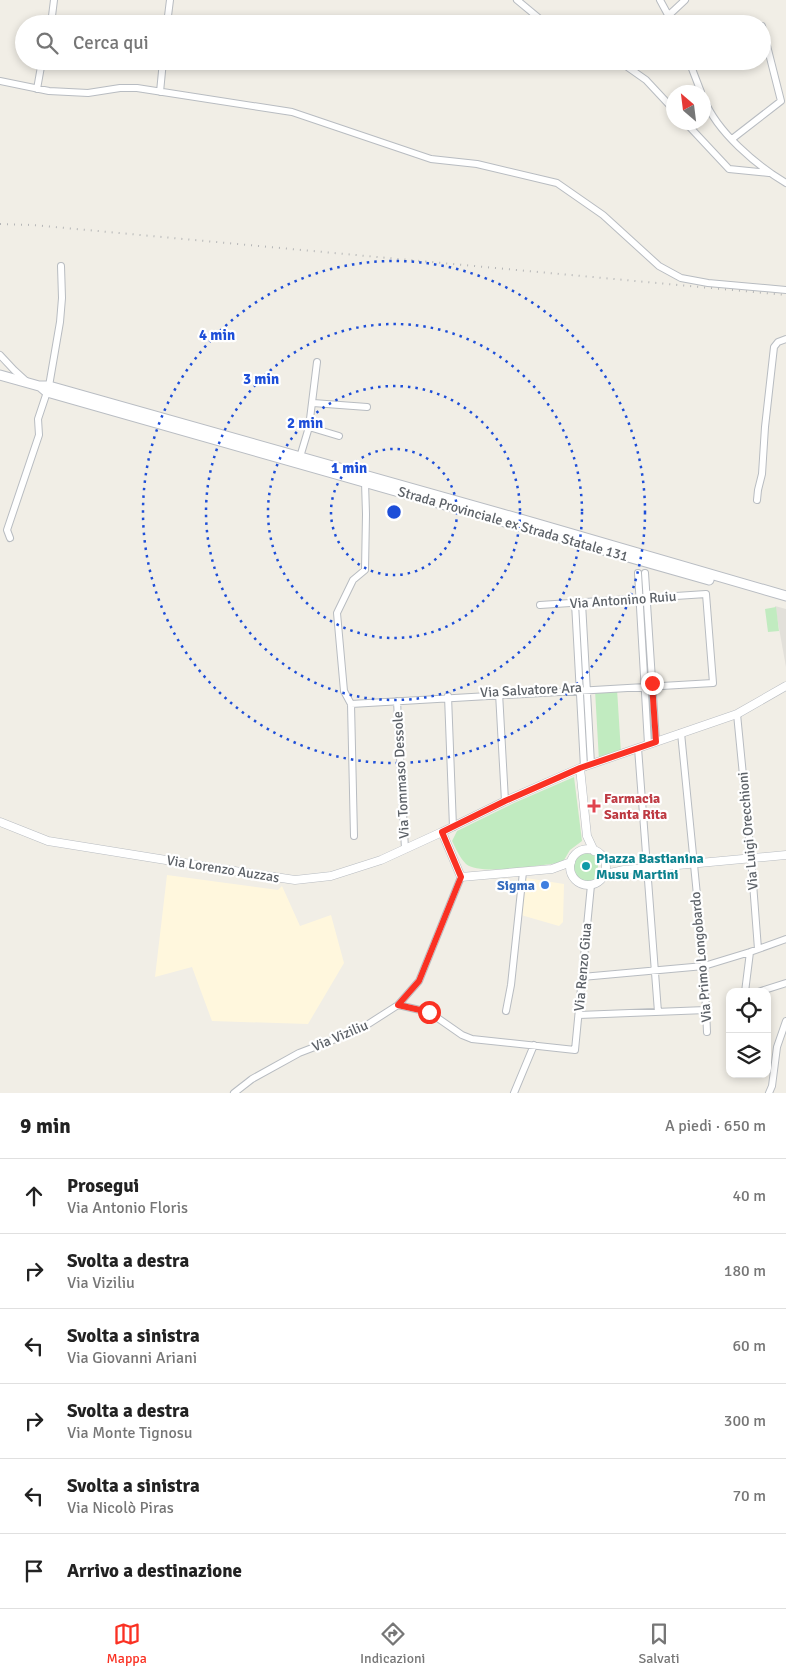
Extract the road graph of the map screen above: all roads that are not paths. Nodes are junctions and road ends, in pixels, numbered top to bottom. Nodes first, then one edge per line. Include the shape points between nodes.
1 (54, 0) edge
2 (170, 0) edge
3 (518, 0) edge
4 (660, 0) edge
5 (685, 0) edge
6 (52, 15) edge
7 (168, 15) edge
8 (536, 15) edge
9 (668, 15) edge
10 (670, 15) edge
11 (771, 62) edge
12 (40, 70) edge
13 (162, 70) edge
14 (632, 70) edge
15 (692, 70) edge
16 (0, 81) edge
17 (698, 85) edge
18 (37, 89) junction
19 (160, 92) junction
20 (666, 101) edge
21 (711, 112) edge
22 (693, 130) edge
23 (732, 139) junction
24 (769, 173) junction
25 (786, 183) edge
26 (61, 266) dead end
27 (786, 290) edge
28 (786, 339) edge
29 (0, 355) edge
30 (317, 362) dead end
31 (0, 375) edge
32 (29, 383) junction
33 (45, 388) junction
34 (313, 403) junction
35 (367, 407) dead end
36 (309, 427) junction
37 (339, 436) dead end
38 (300, 457) junction
39 (365, 482) junction
40 (757, 500) dead end
41 (10, 538) dead end
42 (642, 573) dead end
43 (786, 596) edge
44 (644, 599) junction
45 (786, 602) edge
46 (579, 603) junction
47 (540, 605) dead end
48 (713, 681) joint
49 (644, 685) junction
50 (652, 685) junction
51 (786, 686) edge
52 (583, 689) junction
53 (499, 694) junction
54 (448, 697) junction
55 (397, 701) junction
56 (350, 702) junction
57 (737, 714) junction
58 (681, 733) junction
59 (652, 743) junction
60 (638, 748) junction
61 (585, 766) junction
62 (505, 801) junction
63 (0, 822) edge
64 (452, 827) junction
65 (442, 832) junction
66 (354, 836) dead end
67 (587, 836) junction
68 (405, 849) junction
69 (582, 851) junction
70 (594, 851) junction
71 (786, 855) edge
72 (751, 857) junction
73 (571, 862) junction
74 (604, 862) junction
75 (693, 864) junction
76 (648, 868) junction
77 (552, 869) junction
78 (622, 870) junction
79 (523, 872) junction
80 (571, 873) junction
81 (461, 877) junction
82 (602, 878) junction
83 (591, 885) junction
84 (786, 939) edge
85 (758, 949) junction
86 (750, 952) junction
87 (704, 966) junction
88 (655, 970) junction
89 (582, 977) junction
90 (786, 983) edge
91 (746, 988) edge
92 (770, 988) edge
93 (398, 1005) junction
94 (706, 1010) junction
95 (506, 1011) dead end
96 (658, 1012) junction
97 (579, 1015) junction
98 (786, 1021) edge
99 (707, 1032) dead end
100 (534, 1045) junction
101 (234, 1093) edge
102 (514, 1093) edge
103 (769, 1093) edge

1 - 6 street
2 - 7 street
3 - 8 street
4 - 9 street
5 - 10 street
11 - 23 street via 781,101
12 - 18 street
13 - 19 street
14 - 20 street
15 - 17 street
16 - 18 street
18 - 19 street via 88,93 137,88
19 - 27 street via 292,112 431,158 477,164 557,183 603,215 659,266 681,278
21 - 23 street
22 - 24 street via 729,169
23 - 24 street
24 - 25 street
26 - 33 street via 60,322
28 - 40 street via 774,347
29 - 32 street
30 - 34 street
31 - 32 main road, Strada Provinciale ex Strada Statale 131
32 - 33 main road, Strada Provinciale ex Strada Statale 131
33 - 38 main road, Strada Provinciale ex Strada Statale 131
33 - 39 main road, Strada Provinciale ex Strada Statale 131
33 - 41 street via 38,419 39,435 7,530
34 - 35 street
34 - 36 street
36 - 37 street
36 - 38 street
38 - 43 main road, Strada Provinciale ex Strada Statale 131
39 - 45 main road, Strada Provinciale ex Strada Statale 131
39 - 56 street via 364,570 352,580 337,614 344,691
42 - 44 street
44 - 46 street, Via Antonino Ruiu
44 - 48 street, Via Antonino Ruiu via 706,594
44 - 49 street
44 - 50 street
46 - 47 street, Via Antonino Ruiu
46 - 52 street
48 - 50 street, Via Salvatore Ara
49 - 50 street, Via Salvatore Ara
49 - 52 street, Via Salvatore Ara
49 - 59 street
50 - 59 street
51 - 57 street, Via Lorenzo Auzzas
52 - 53 street, Via Salvatore Ara
52 - 61 street
53 - 54 street, Via Salvatore Ara
53 - 62 street
54 - 55 street, Via Salvatore Ara
54 - 56 street, Via Salvatore Ara
54 - 64 street
55 - 56 street, Via Salvatore Ara
55 - 68 street, Via Tommaso Dessole
56 - 66 street
57 - 58 street, Via Lorenzo Auzzas
57 - 72 street, Via Luigi Orecchioni
58 - 59 street, Via Lorenzo Auzzas
58 - 75 street, Via Primo Longobardo
59 - 60 street, Via Lorenzo Auzzas
60 - 61 street, Via Lorenzo Auzzas
60 - 76 street
61 - 62 street, Via Lorenzo Auzzas
61 - 67 street
62 - 64 street, Via Lorenzo Auzzas
63 - 68 street, Via Lorenzo Auzzas via 48,841 295,880 330,876
64 - 65 street, Via Lorenzo Auzzas
65 - 68 street, Via Lorenzo Auzzas
65 - 81 street
67 - 69 street
67 - 70 street
69 - 70 street
69 - 73 street
70 - 74 street
71 - 72 street
72 - 75 street
72 - 85 street, Via Luigi Orecchioni
73 - 77 street
73 - 80 street
74 - 78 street
74 - 82 street
75 - 76 street
75 - 87 street, Via Primo Longobardo
76 - 78 street
76 - 88 street
77 - 79 street
77 - 80 street
78 - 82 street
79 - 81 street
79 - 95 street
80 - 83 street via 581,884
81 - 93 street, Via Viziliu via 419,981
82 - 83 street
83 - 89 street, Via Renzo Giua
84 - 85 street
85 - 86 street
86 - 87 street
86 - 91 street
87 - 88 street
87 - 94 street, Via Primo Longobardo
88 - 89 street
88 - 96 street
89 - 97 street, Via Renzo Giua
90 - 92 street
93 - 100 street via 429,1012 462,1035 472,1038
93 - 101 street, Via Viziliu via 359,1030 299,1053
94 - 96 street
94 - 99 street, Via Primo Longobardo
96 - 97 street
97 - 100 street, Via Renzo Giua via 576,1050
98 - 103 street via 777,1047
100 - 102 street

